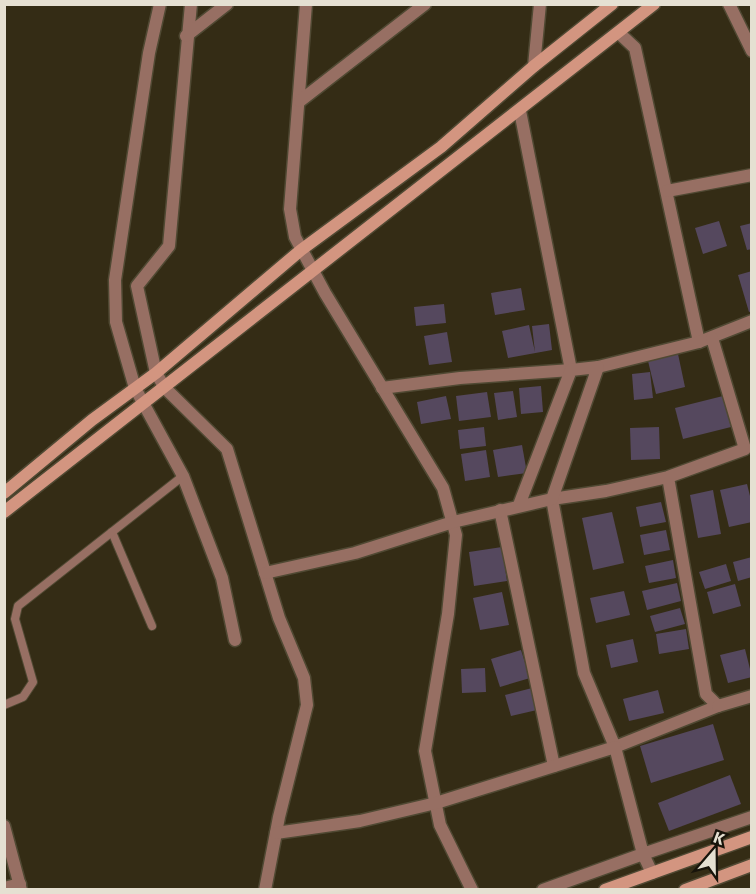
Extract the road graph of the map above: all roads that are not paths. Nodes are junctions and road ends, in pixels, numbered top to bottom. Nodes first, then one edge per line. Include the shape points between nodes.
1 (160, 4) edge
2 (191, 4) edge
3 (226, 4) edge
4 (306, 4) edge
5 (425, 4) edge
6 (540, 4) edge
7 (612, 4) edge
8 (654, 4) edge
9 (729, 4) edge
10 (619, 33) junction
11 (186, 36) junction
12 (752, 51) edge
13 (534, 66) junction
14 (300, 101) junction
15 (520, 111) junction
16 (752, 175) edge
17 (667, 191) junction
18 (301, 250) junction
19 (315, 271) junction
20 (752, 321) edge
21 (706, 340) junction
22 (598, 367) junction
23 (571, 370) junction
24 (156, 373) junction
25 (135, 388) junction
26 (165, 388) junction
27 (382, 388) junction
28 (145, 404) junction
29 (748, 448) edge
30 (183, 476) junction
31 (668, 477) junction
32 (4, 493) edge
33 (552, 499) junction
34 (519, 505) junction
35 (500, 510) junction
36 (4, 512) edge
37 (453, 522) junction
38 (111, 532) junction
39 (265, 573) junction
40 (152, 626) dead end
41 (235, 640) dead end
42 (752, 696) edge
43 (4, 705) edge
44 (718, 706) junction
45 (615, 747) junction
46 (554, 766) junction
47 (436, 803) junction
48 (752, 817) edge
49 (4, 826) edge
50 (276, 833) junction
51 (752, 837) edge
52 (643, 854) junction
53 (752, 865) edge
54 (652, 873) junction
55 (20, 887) edge
56 (4, 888) edge
57 (265, 890) edge
58 (472, 890) edge
59 (543, 890) edge
60 (605, 890) edge
61 (685, 890) edge

1 - 25 street via 115,280 116,322
2 - 11 street
3 - 11 street
4 - 14 street
5 - 14 street
6 - 13 street
7 - 13 street
8 - 10 street
9 - 12 street
10 - 15 street
10 - 17 street via 635,48
11 - 24 street via 169,246 137,286
13 - 18 street via 441,147
14 - 18 street via 290,209
15 - 19 street
15 - 23 street
16 - 17 street
17 - 21 street
18 - 19 street
18 - 24 street
19 - 26 street
19 - 27 street
20 - 21 street
21 - 22 street
21 - 29 street
22 - 23 street
22 - 33 street
23 - 27 street
23 - 34 street
24 - 25 street
24 - 26 street
25 - 28 street
25 - 32 street
26 - 28 street
26 - 39 street via 227,448
27 - 37 street via 443,488
28 - 30 street
28 - 36 street
29 - 31 street
30 - 38 lane
30 - 41 street via 222,578
31 - 33 street
31 - 44 street via 706,694
33 - 34 street
33 - 45 street via 584,673
34 - 35 street
35 - 37 street
35 - 46 street
37 - 39 street via 356,553
37 - 47 street via 456,535 448,614 425,751
38 - 40 lane
38 - 43 lane via 18,606 15,619 33,682 23,697
39 - 50 street via 304,678 307,705
42 - 44 street
44 - 45 street
45 - 46 street
45 - 52 street
46 - 47 street
47 - 50 street via 360,821
47 - 58 street via 440,825
48 - 52 street
49 - 55 street
50 - 57 street
51 - 54 street
52 - 54 street
52 - 59 street
53 - 61 street
54 - 60 street
55 - 56 street

